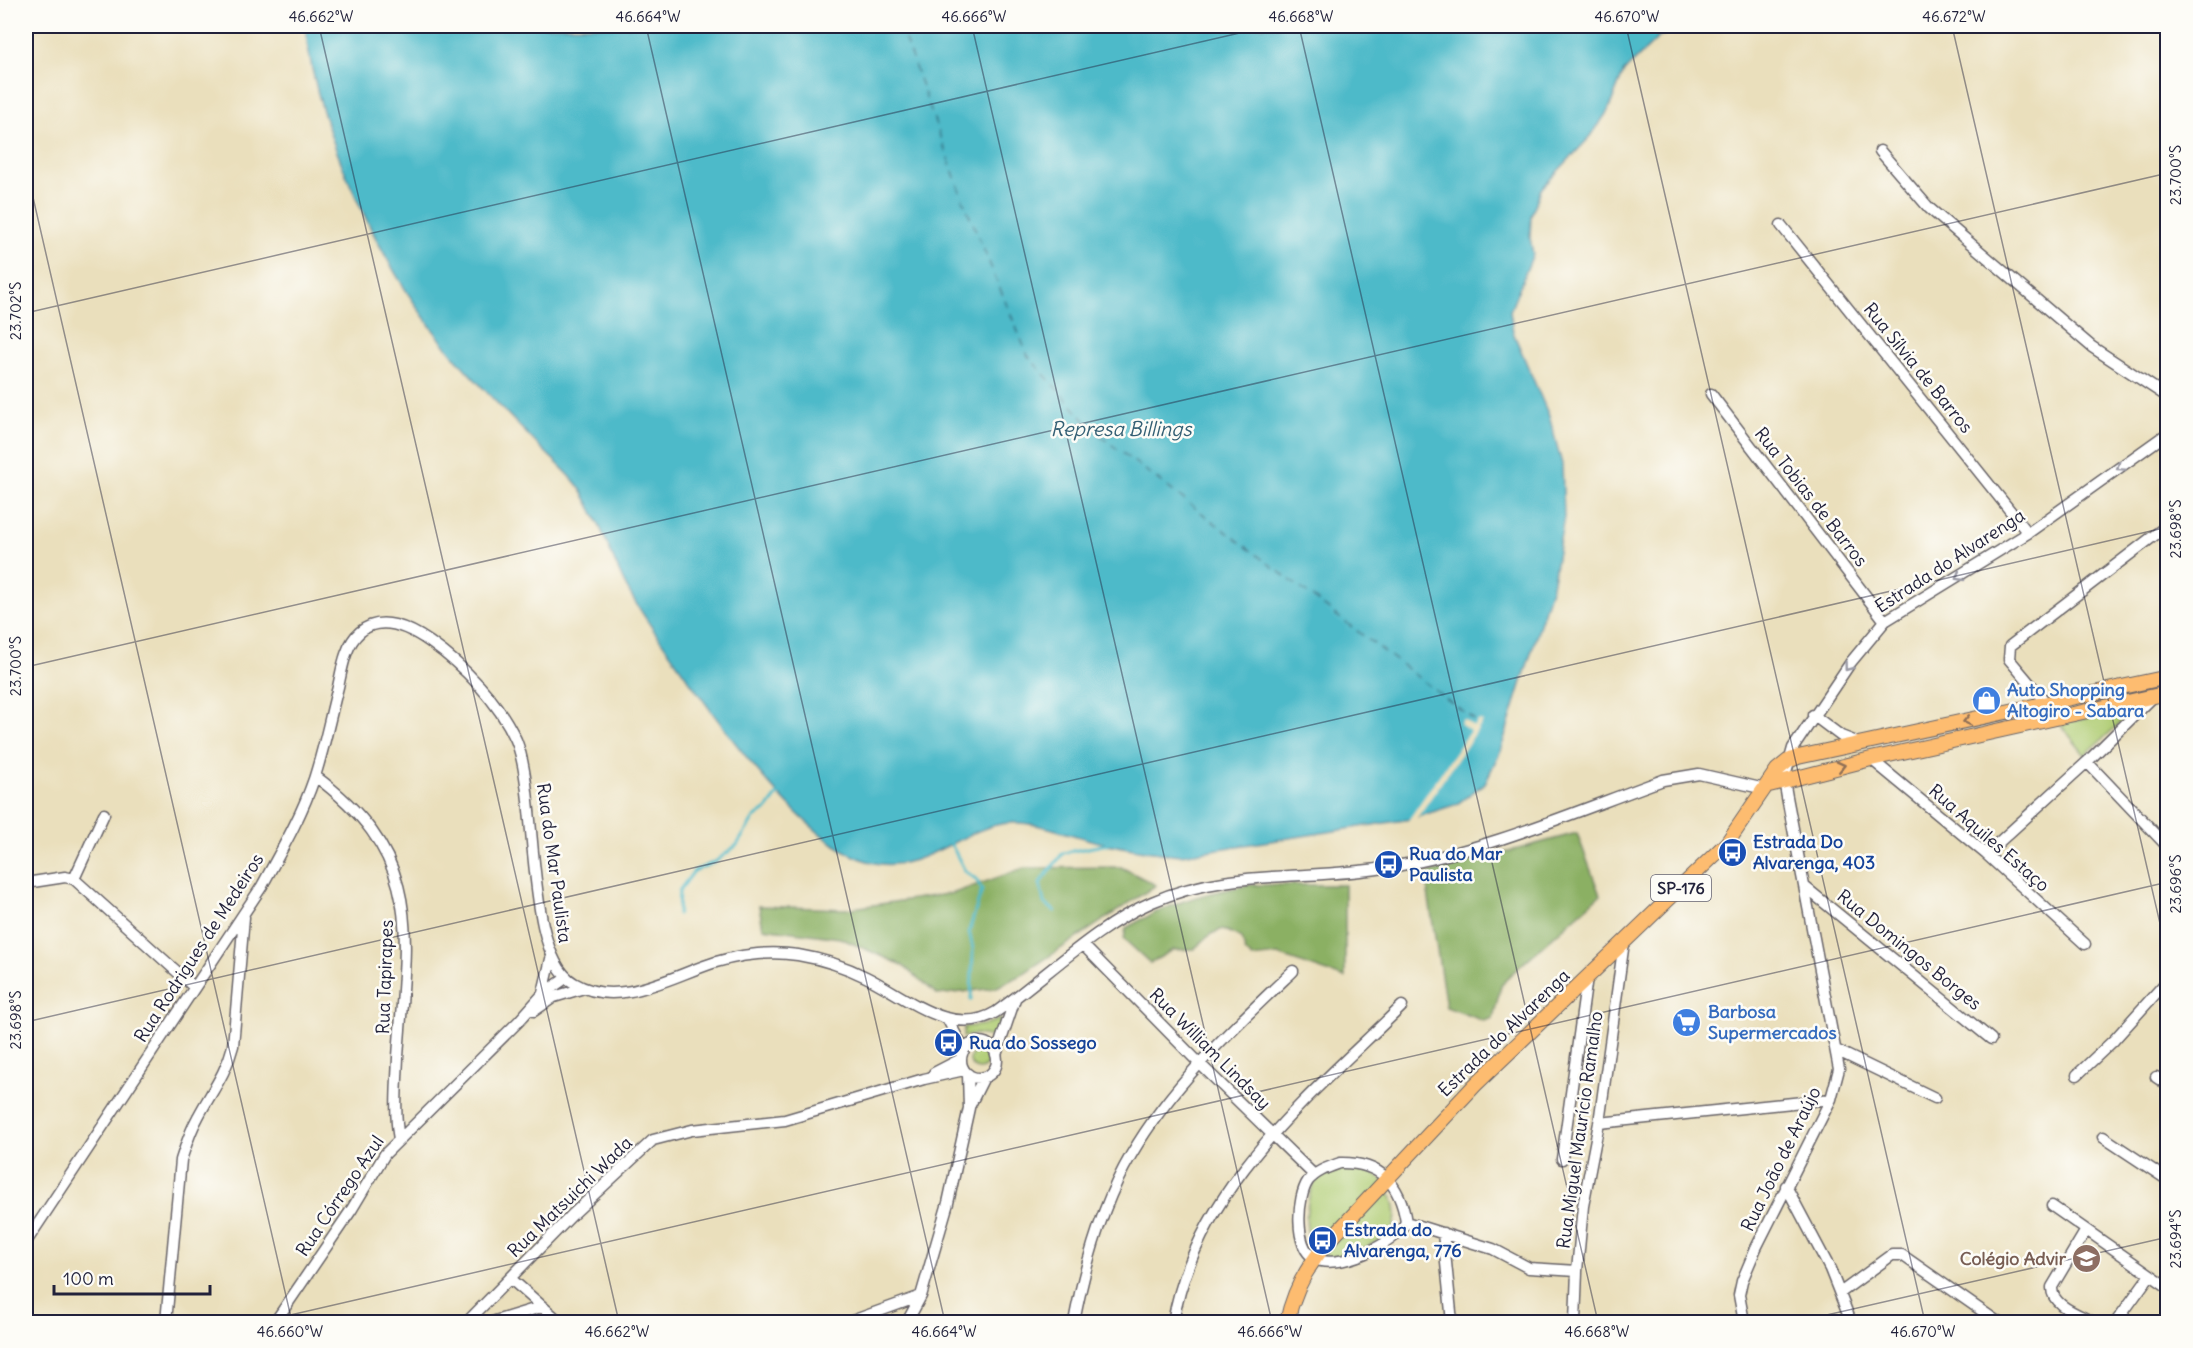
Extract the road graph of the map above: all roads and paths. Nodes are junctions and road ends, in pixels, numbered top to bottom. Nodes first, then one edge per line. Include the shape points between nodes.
1 (1880, 151) dead end
2 (1781, 225) dead end
3 (1711, 393) dead end
4 (2168, 397) edge
5 (2168, 434) edge
6 (2168, 525) edge
7 (2028, 533) junction
8 (1885, 621) junction
9 (373, 624) joint
10 (2168, 677) edge
11 (2161, 695) edge
12 (2047, 704) junction
13 (1814, 715) junction
14 (1859, 744) junction
15 (1871, 759) junction
16 (1788, 761) junction
17 (2087, 762) junction
18 (315, 776) junction
19 (1784, 780) junction
20 (1767, 787) junction
21 (104, 814) dead end
22 (2168, 847) edge
23 (1986, 854) junction
24 (74, 879) junction
25 (26, 883) edge
26 (1805, 887) junction
27 (244, 916) junction
28 (1624, 942) junction
29 (2085, 944) dead end
30 (1084, 946) junction
31 (551, 959) junction
32 (1293, 971) dead end
33 (566, 978) junction
34 (1587, 978) junction
35 (2168, 980) edge
36 (194, 987) junction
37 (584, 988) junction
38 (543, 994) junction
39 (1015, 999) junction
40 (1402, 1006) dead end
41 (948, 1020) junction
42 (519, 1021) junction
43 (1991, 1039) dead end
44 (1836, 1050) junction
45 (996, 1055) junction
46 (964, 1063) junction
47 (1199, 1063) junction
48 (2077, 1075) dead end
49 (984, 1077) junction
50 (2156, 1077) dead end
51 (2168, 1085) edge
52 (1935, 1098) dead end
53 (1831, 1099) junction
54 (969, 1108) junction
55 (1599, 1123) junction
56 (1271, 1134) junction
57 (2103, 1137) dead end
58 (399, 1139) junction
59 (1562, 1159) dead end
60 (1314, 1174) junction
61 (1388, 1178) junction
62 (2168, 1180) edge
63 (1786, 1186) junction
64 (2052, 1206) dead end
65 (1406, 1222) junction
66 (2086, 1230) junction
67 (1443, 1233) junction
68 (26, 1242) edge
69 (1314, 1258) junction
70 (1577, 1271) junction
71 (2150, 1275) junction
72 (511, 1279) junction
73 (2168, 1287) edge
74 (1840, 1293) junction
75 (921, 1296) junction
76 (541, 1307) junction
77 (166, 1323) edge
78 (275, 1323) edge
79 (467, 1323) edge
80 (492, 1323) edge
81 (560, 1323) edge
82 (849, 1323) edge
83 (907, 1323) edge
84 (1074, 1323) edge
85 (1173, 1323) edge
86 (1287, 1323) edge
87 (1452, 1323) edge
88 (1575, 1323) edge
89 (1744, 1323) edge
90 (1851, 1323) edge
91 (1998, 1323) edge
92 (2093, 1323) edge
93 (2116, 1323) edge

1 - 4 street via 1929,208 2092,347
2 - 7 street, Rua Sílvia de Barros
3 - 8 street, Rua Tobias de Barros
5 -> 7 street, Estrada do Alvarenga
6 - 12 street via 2010,646 2009,659
7 -> 8 street, Estrada do Alvarenga
8 -> 13 street, Estrada do Alvarenga
9 - 18 street, Rua Rodrigues de Medeiros via 362,630 348,649
9 - 31 street, Rua do Mar Paulista via 407,628 449,656 484,691 505,720 523,766 539,900
10 - 12 main road
11 - 15 main road
11 - 17 street
12 -> 14 main road
13 - 14 street via 1841,736
13 - 16 street, Estrada do Alvarenga
14 - 16 main road
19 -> 15 main road
15 - 23 street, Rua Aquiles Estaço
16 - 19 street, Rua João de Araújo
16 - 20 main road, Estrada do Alvarenga / SP-176
17 - 22 street
17 - 23 street
18 - 27 street, Rua Rodrigues de Medeiros via 287,841
18 - 58 street, Rua Tapirapes via 359,814 378,840 394,868 402,898 406,928 397,1089
19 - 20 main road
19 - 26 street, Rua João de Araújo
20 - 28 main road, Estrada do Alvarenga / SP-176 via 1727,843
20 - 30 street via 1699,774 1663,780 1437,858 1389,868 1240,878 1194,887 1152,902
21 - 24 street
23 - 29 street, Rua Aquiles Estaço
24 - 25 street
24 - 36 street
26 - 43 street, Rua Domingos Borges
26 - 44 street, Rua João de Araújo
27 - 36 street, Rua Rodrigues de Medeiros
27 - 77 street via 233,1047 181,1160
28 - 34 main road, Estrada do Alvarenga / SP-176
28 - 55 street, Rua Miguel Maurício Ramalho
30 - 39 street
30 - 47 street, Rua William Lindsay
31 - 33 street, Rua do Mar Paulista
31 - 38 street
32 - 47 street
33 - 37 street, Rua do Mar Paulista
33 - 38 street, Rua Córrego Azul
34 - 59 street
34 - 61 main road, Estrada do Alvarenga / SP-176 via 1475,1085
35 - 48 street
36 - 68 street, Rua Rodrigues de Medeiros
37 - 41 street, Rua do Mar Paulista via 621,992 640,989 735,957 787,953 841,965
37 - 42 street, Rua Córrego Azul via 554,997
38 - 42 street, Rua Córrego Azul
39 - 41 street via 987,1018
39 - 45 street
40 - 56 street
41 - 46 street
42 - 58 street, Rua Córrego Azul
44 - 52 street
44 - 53 street, Rua João de Araújo via 1839,1069
45 - 46 street via 993,1049 975,1043
45 - 49 street via 993,1071
46 - 49 street
46 - 54 street
46 - 72 street, Rua Matsuichi Wada via 924,1079 785,1120 692,1130 653,1140 602,1185
47 - 56 street, Rua William Lindsay
47 - 84 street via 1130,1156 1104,1213
49 - 54 street
50 - 51 street
53 - 55 street
53 - 63 street, Rua João de Araújo
54 - 75 street via 948,1203
55 - 70 street, Rua Miguel Maurício Ramalho via 1583,1206
56 - 60 street, Rua William Lindsay
56 - 85 street via 1216,1208 1195,1249 1177,1299
57 - 62 street
58 - 78 street, Rua Córrego Azul via 385,1154
60 - 61 street via 1340,1163 1361,1163
60 - 69 street via 1302,1194 1300,1224 1301,1236
61 - 65 street
61 - 69 main road, Estrada do Alvarenga / SP-176
63 - 74 street
63 - 89 street, Rua João de Araújo via 1742,1281 1740,1309
64 - 66 street
65 - 67 street
65 - 69 street via 1395,1238 1365,1254 1332,1261
66 - 71 street
66 - 92 street via 2052,1293 2059,1304
67 - 70 street via 1493,1250 1529,1268
67 - 87 street
69 - 86 main road, Estrada do Alvarenga / SP-176 via 1300,1281
70 - 88 street, Rua Miguel Maurício Ramalho
71 - 73 street
71 - 93 street
72 - 76 street
72 - 79 street, Rua Matsuichi Wada
74 - 90 street
74 - 91 street via 1892,1255 1902,1255
75 - 82 street
75 - 83 street
76 - 80 street
76 - 81 street

